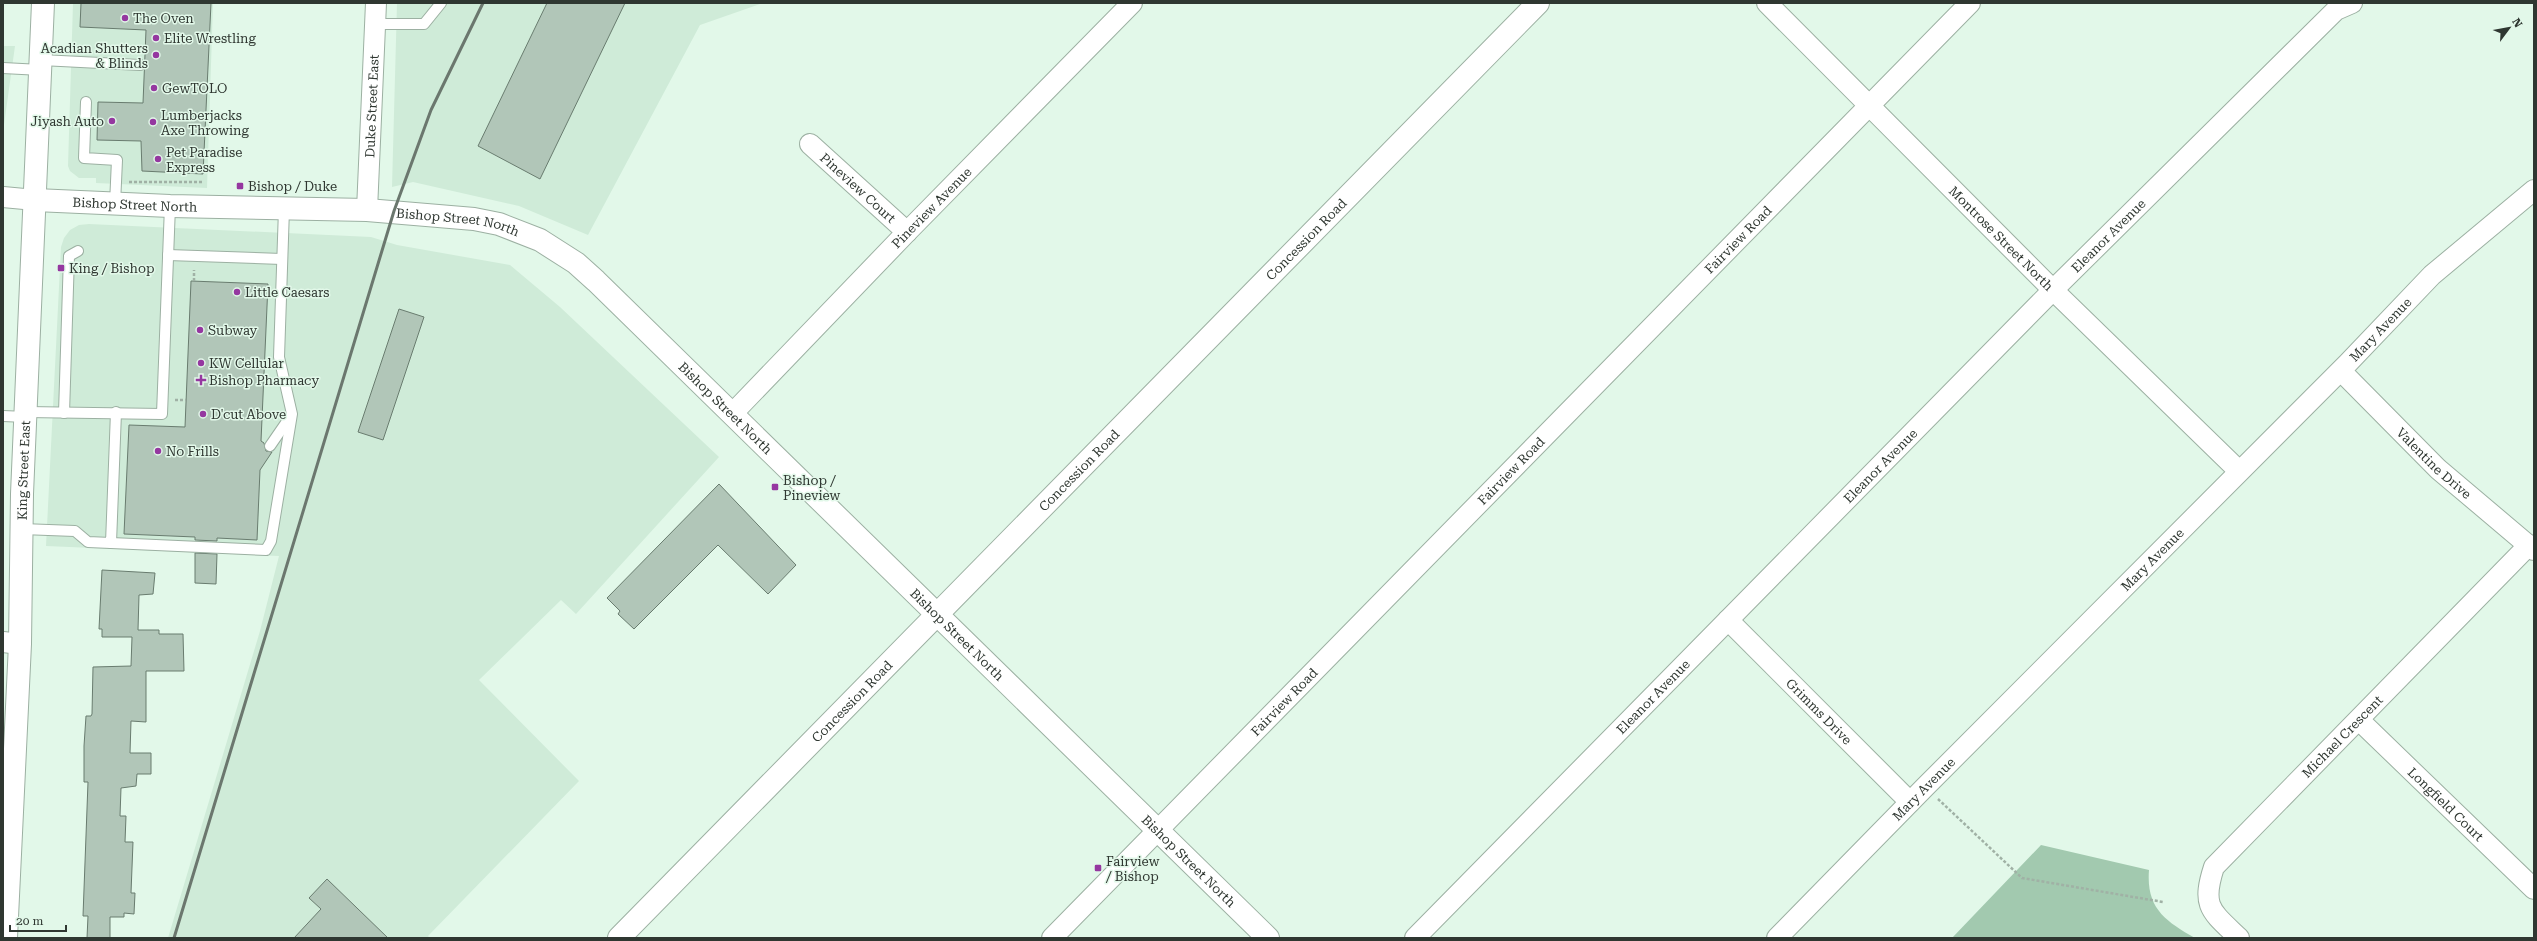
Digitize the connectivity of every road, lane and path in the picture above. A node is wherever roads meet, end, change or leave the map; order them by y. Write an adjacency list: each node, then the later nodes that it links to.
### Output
1 (43, 3): 10 (main road, King Street East)
2 (376, 3): 9 (street, Duke Street East)
3 (441, 3): 9 (lane)
4 (1132, 3): 25 (street, Pineview Avenue)
5 (1538, 3): 42 (main road, Concession Road)
6 (1767, 3): 14 (street, Montrose Street North)
7 (1970, 3): 14 (street, Fairview Road)
8 (2352, 3): 29 (street, Eleanor Avenue)
9 (375, 24): 24 (street, Duke Street East)
10 (41, 65): 11 (lane); 12 (lane); 20 (main road, King Street East)
11 (140, 65)
12 (3, 68)
13 (86, 102): 16 (lane)
14 (1868, 105): 29 (street, Montrose Street North); 48 (street, Fairview Road)
15 (810, 144): 25 (street, Pineview Court)
16 (116, 182): 17 (path); 21 (lane)
17 (202, 182)
18 (2534, 190): 30 (street, Mary Avenue)
19 (3, 197): 20 (street)
20 (35, 200): 21 (main road, Bishop Street North); 33 (main road, King Street East)
21 (115, 204): 22 (main road, Bishop Street North)
22 (170, 206): 23 (main road, Bishop Street North); 27 (lane)
23 (284, 209): 24 (main road, Bishop Street North); 28 (lane)
24 (366, 210): 35 (main road, Bishop Street North)
25 (907, 232): 35 (street, Pineview Avenue)
26 (78, 251): 32 (lane)
27 (168, 255): 28 (lane); 31 (lane)
28 (282, 259): 34 (lane)
29 (2053, 290): 38 (street, Montrose Street North); 43 (street, Eleanor Avenue)
30 (2340, 371): 38 (street, Mary Avenue); 41 (street, Valentine Drive)
31 (116, 412): 32 (lane); 40 (lane)
32 (64, 413): 33 (lane)
33 (26, 414): 36 (lane); 39 (main road, King Street East)
34 (292, 414): 37 (lane); 40 (lane)
35 (732, 414): 42 (main road, Bishop Street North)
36 (3, 416)
37 (270, 446)
38 (2239, 471): 46 (street, Mary Avenue)
39 (22, 529): 40 (lane); 44 (main road, King Street East)
40 (111, 543)
41 (2532, 548): 45 (street, Michael Crescent)
42 (937, 615): 48 (main road, Bishop Street North); 52 (main road, Concession Road)
43 (1728, 620): 47 (street, Grimms Drive); 55 (street, Eleanor Avenue)
44 (11, 643): 51 (main road, King Street East)
45 (2359, 720): 49 (street, Longfield Court); 57 (street, Michael Crescent)
46 (1925, 787): 47 (street, Mary Avenue); 50 (path)
47 (1910, 802): 56 (street, Mary Avenue)
48 (1157, 829): 53 (street, Fairview Road); 54 (main road, Bishop Street North)
49 (2534, 889)
50 (2163, 902)
51 (6, 938)
52 (619, 938)
53 (1052, 938)
54 (1268, 938)
55 (1415, 938)
56 (1777, 938)
57 (2239, 938)

